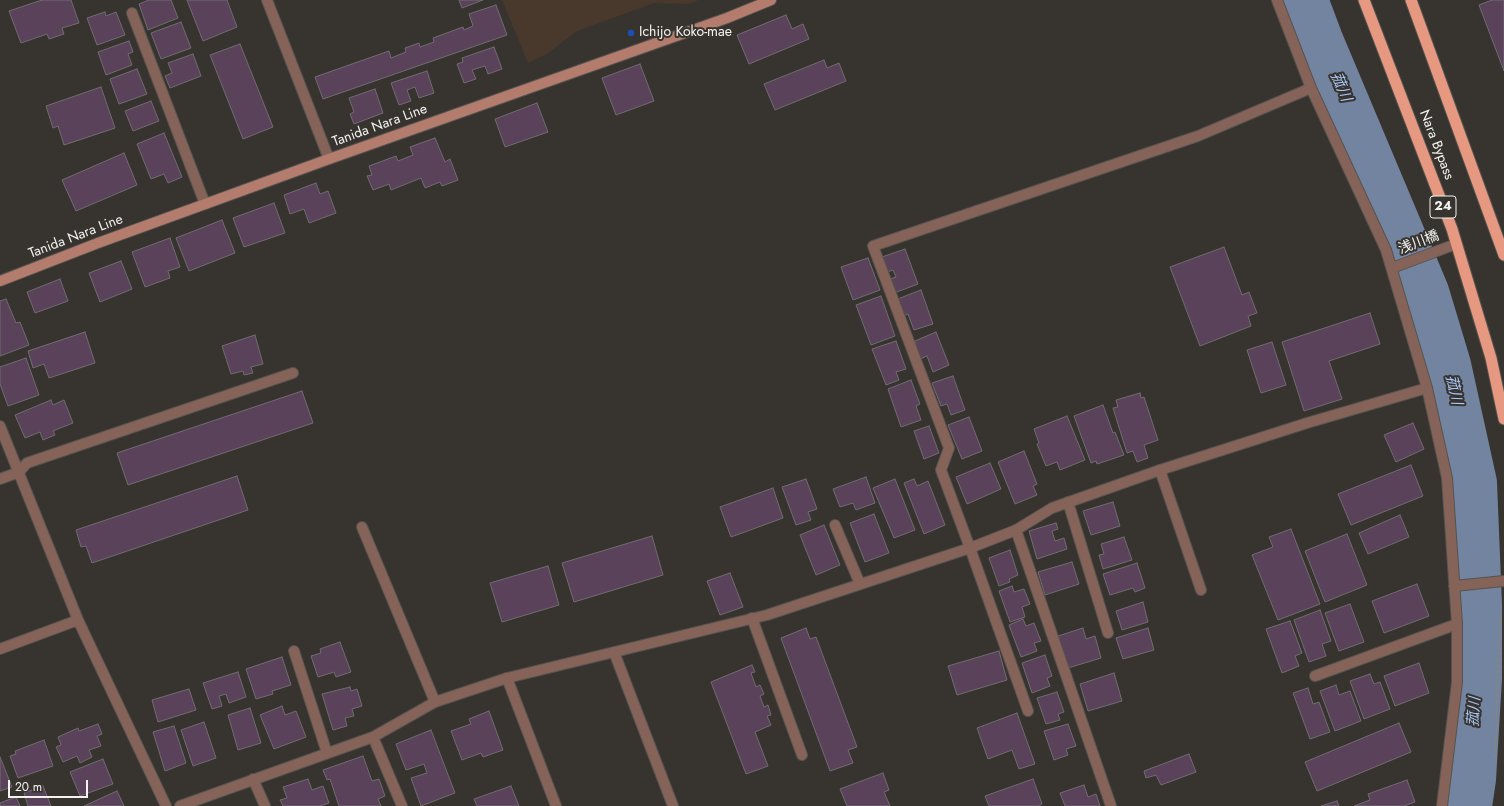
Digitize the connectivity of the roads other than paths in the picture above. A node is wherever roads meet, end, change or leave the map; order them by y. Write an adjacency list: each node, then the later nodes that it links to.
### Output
1 (267, 0): 8 (street)
2 (771, 0): 8 (main road, Tanida Nara Line)
3 (1277, 0): 7 (street)
4 (1364, 0): 10 (highway, Nara Bypass / 24)
5 (1411, 0): 11 (highway, Nara Bypass)
6 (132, 13): 9 (street)
7 (1311, 88): 12 (street); 25 (street)
8 (329, 159): 9 (main road, Tanida Nara Line)
9 (205, 204): 13 (main road, Tanida Nara Line)
10 (1455, 244): 12 (street, 浅川橋); 16 (highway, Nara Bypass / 24)
11 (1504, 255)
12 (1393, 268): 15 (street)
13 (0, 281)
14 (293, 373): 19 (street)
15 (1427, 388): 18 (street); 28 (street)
16 (1504, 420)
17 (0, 426): 19 (street)
18 (1160, 470): 21 (street); 29 (street)
19 (19, 472): 20 (street); 31 (street)
20 (0, 479)
21 (1068, 502): 24 (street); 33 (street)
22 (835, 525): 27 (street)
23 (362, 527): 39 (street)
24 (1016, 530): 25 (street); 51 (street)
25 (970, 548): 27 (street); 40 (street)
26 (1504, 581): 28 (street)
27 (860, 584): 30 (street)
28 (1454, 586): 32 (street)
29 (1200, 590)
30 (752, 618): 36 (street); 43 (street)
31 (78, 620): 34 (street); 45 (street)
32 (1457, 624): 37 (street); 52 (street)
33 (1108, 633)
34 (0, 649)
35 (294, 651): 42 (street)
36 (614, 652): 38 (street); 50 (street)
37 (1315, 676)
38 (508, 678): 39 (street); 49 (street)
39 (435, 702): 41 (street)
40 (1028, 711)
41 (373, 737): 42 (street); 48 (street)
42 (327, 753): 44 (street)
43 (802, 755)
44 (254, 780): 46 (street); 47 (street)
45 (166, 806)
46 (180, 806)
47 (265, 806)
48 (402, 806)
49 (556, 806)
50 (673, 806)
51 (1111, 806)
52 (1442, 806)

